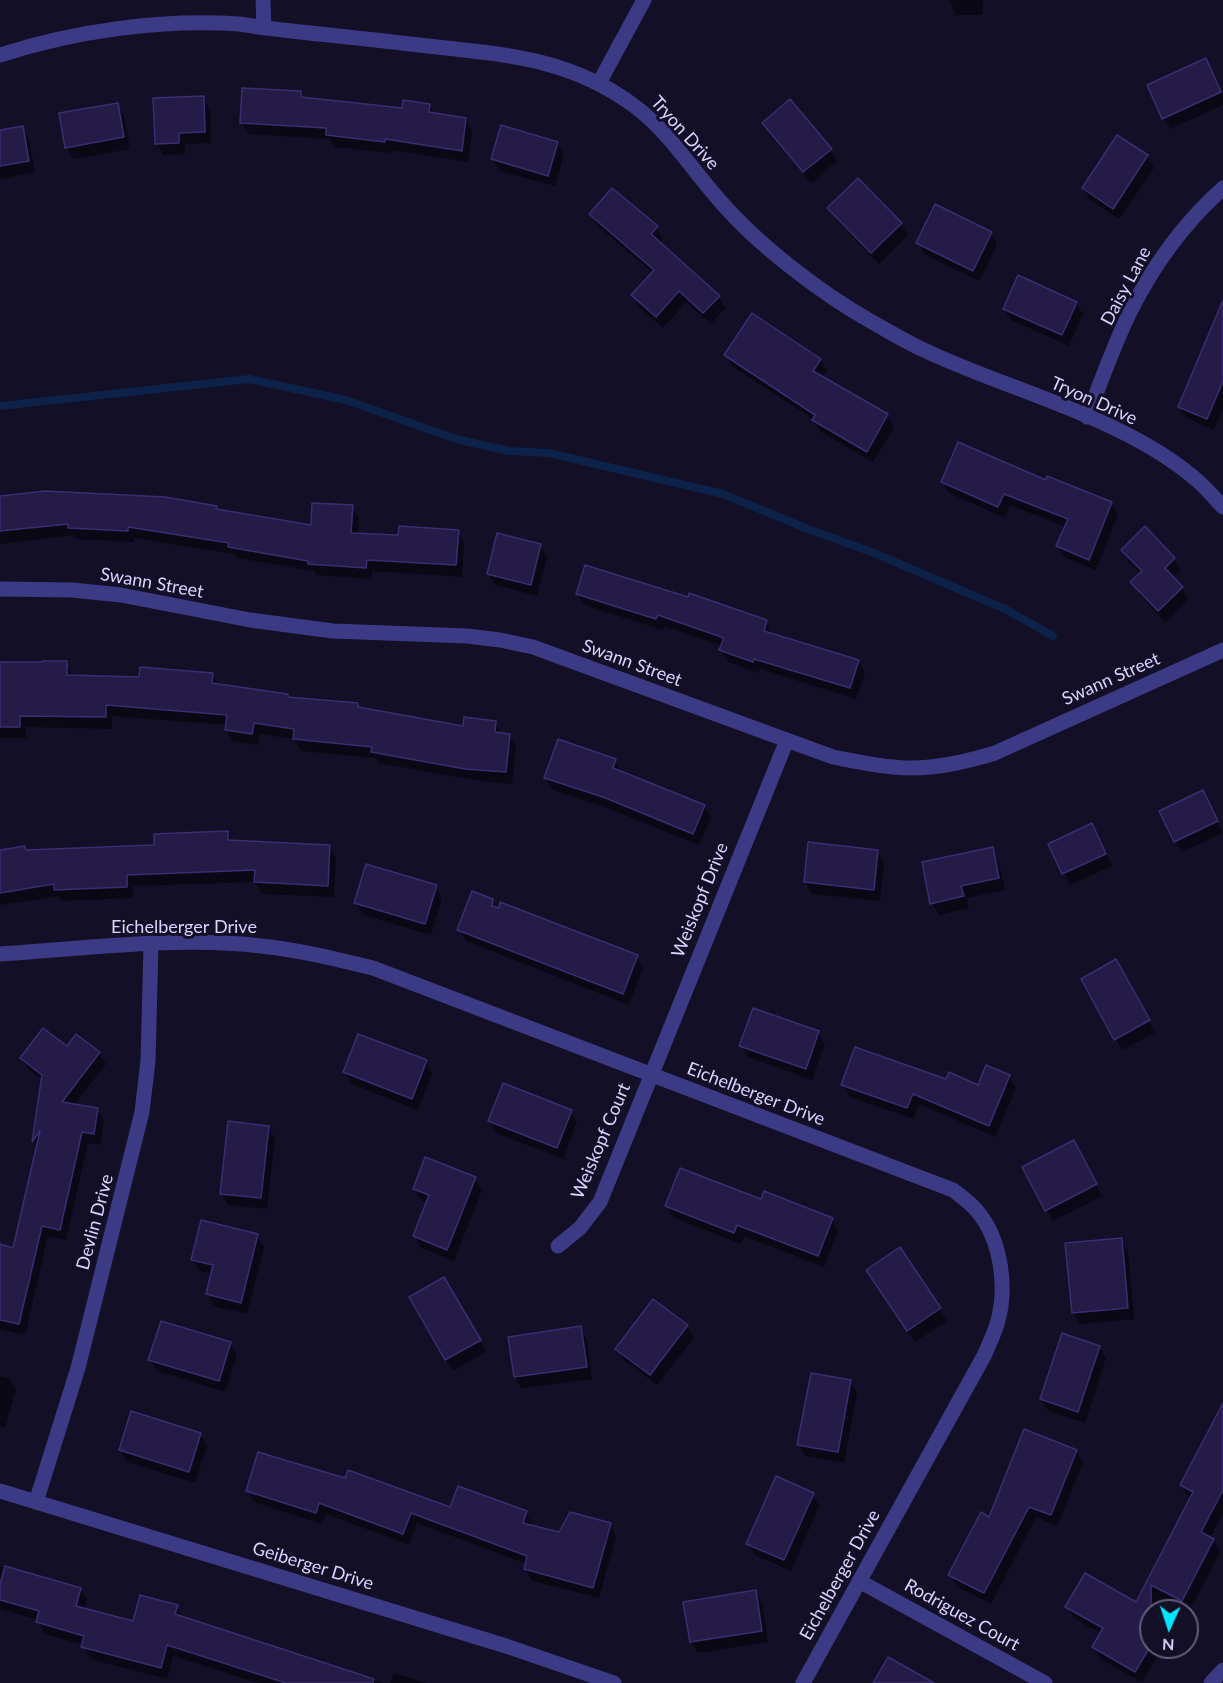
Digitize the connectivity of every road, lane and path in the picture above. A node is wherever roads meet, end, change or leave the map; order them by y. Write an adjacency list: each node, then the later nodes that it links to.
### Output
1 (263, 0): 3 (street)
2 (644, 0): 5 (street)
3 (264, 28): 4 (street, Tryon Drive); 5 (street, Tryon Drive)
4 (0, 55)
5 (599, 83): 7 (street, Tryon Drive)
6 (1223, 188): 7 (street, Daisy Lane)
7 (1087, 417): 8 (street, Tryon Drive)
8 (1223, 507)
9 (0, 589): 11 (street, Swann Street)
10 (1223, 650): 11 (street, Swann Street)
11 (787, 740): 14 (street, Weiskopf Drive)
12 (151, 945): 13 (street, Eichelberger Drive); 14 (street, Eichelberger Drive); 17 (street, Devlin Drive)
13 (0, 954)
14 (650, 1074): 15 (street, Weiskopf Court); 18 (street, Eichelberger Drive)
15 (558, 1246)
16 (0, 1491): 17 (street, Geiberger Drive)
17 (36, 1502): 20 (street, Geiberger Drive)
18 (859, 1581): 21 (street, Eichelberger Drive); 22 (street, Rodriguez Court)
19 (1223, 1670): 23 (street)
20 (614, 1683)
21 (803, 1683)
22 (1045, 1683)
23 (1211, 1683)

